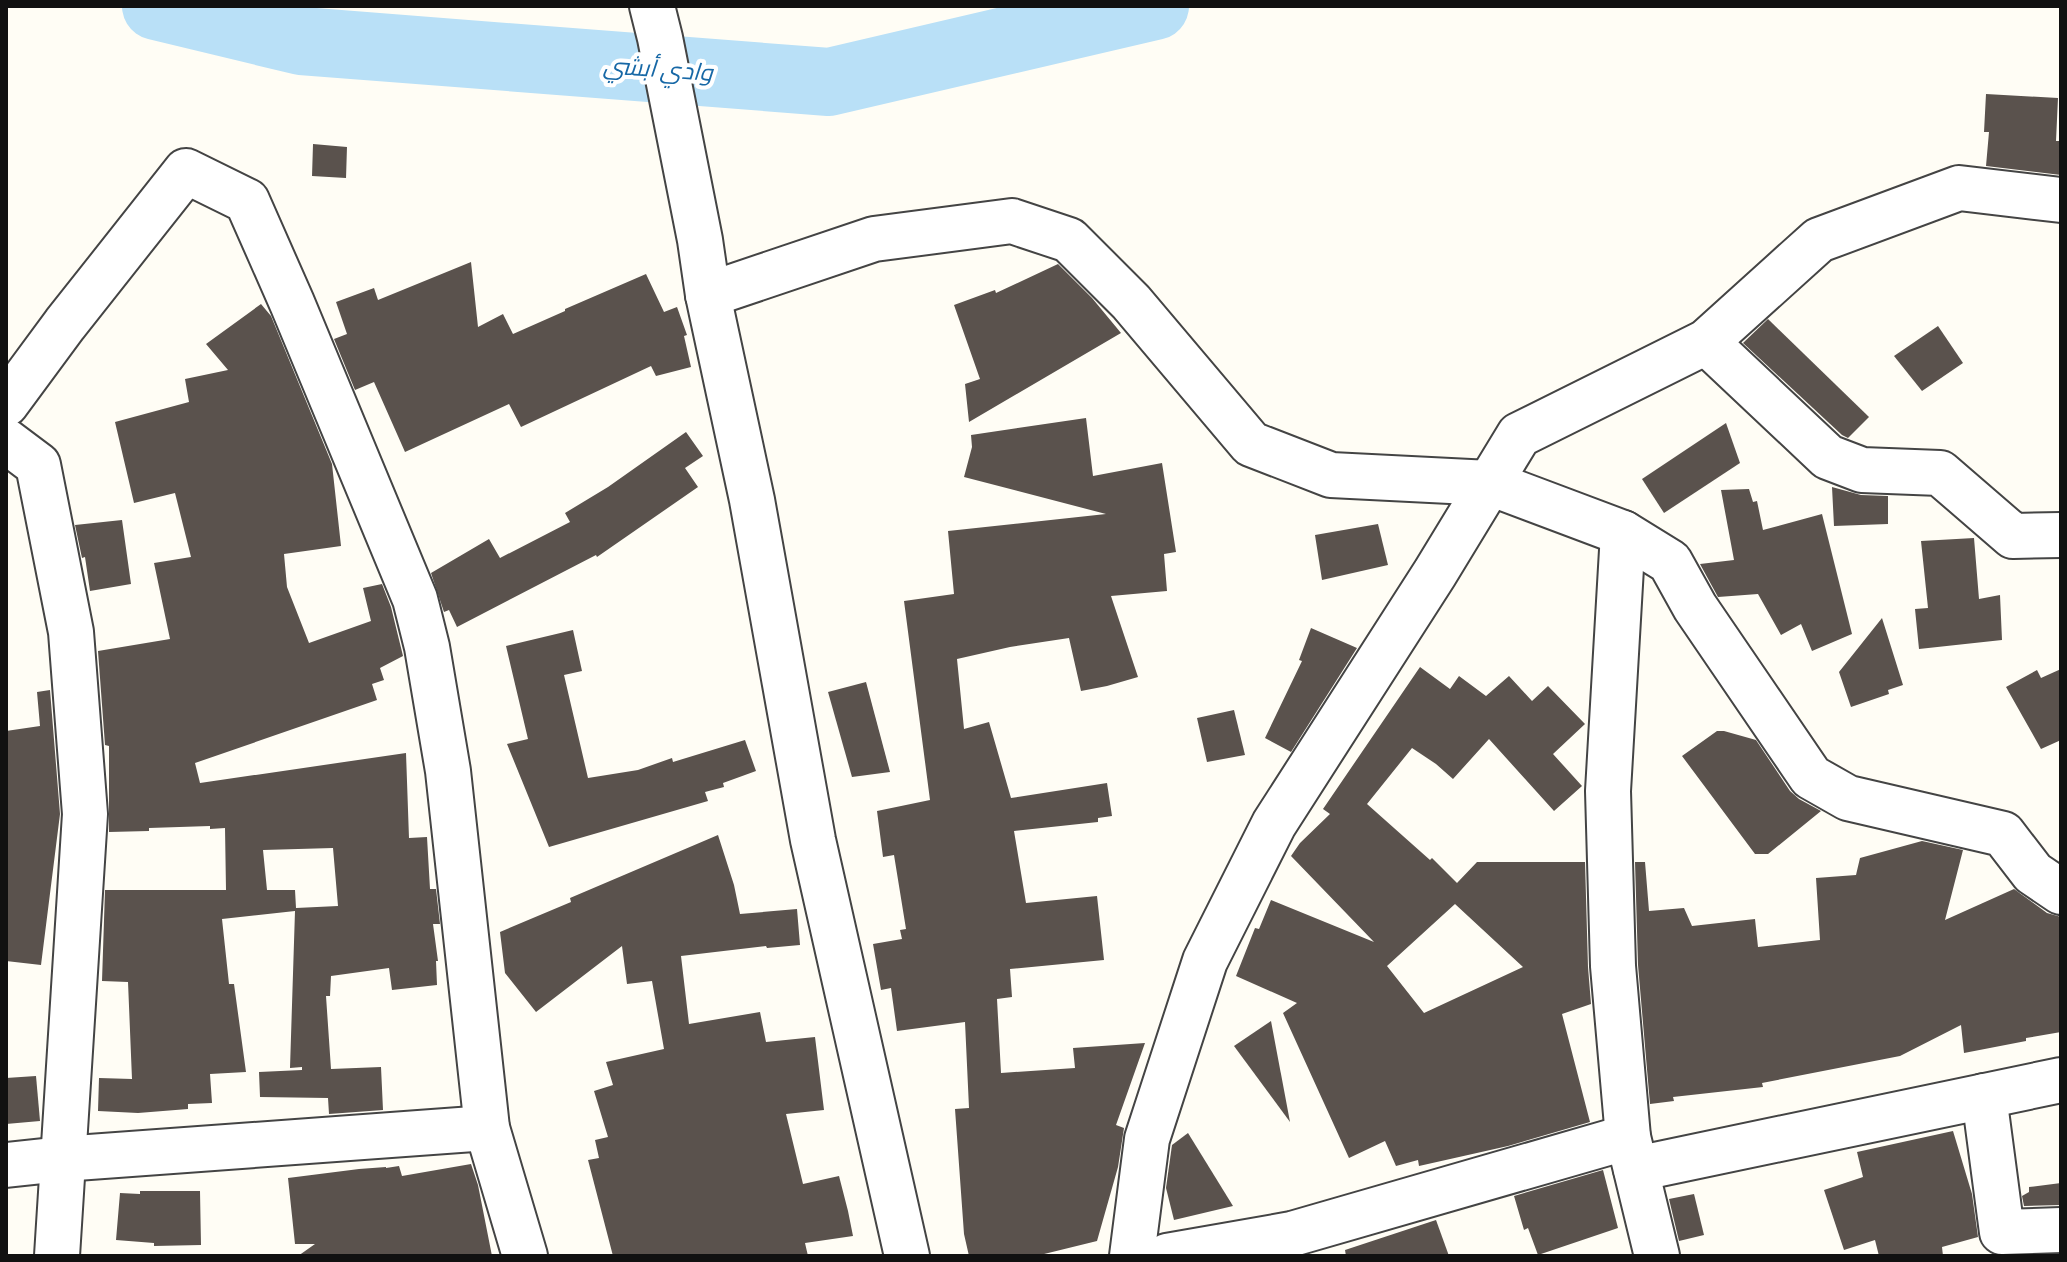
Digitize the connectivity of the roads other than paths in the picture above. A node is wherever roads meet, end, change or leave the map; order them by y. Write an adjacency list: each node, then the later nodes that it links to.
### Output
1 (652, 6): 3 (street)
2 (2061, 200): 4 (street)
3 (708, 295): 7 (street); 21 (street)
4 (1706, 342): 7 (street); 9 (street)
5 (6, 404): 13 (street)
6 (6, 441): 15 (street)
7 (1490, 483): 8 (street); 22 (street)
8 (1623, 533): 10 (street); 14 (street)
9 (2061, 535)
10 (2061, 892)
11 (2061, 1080): 12 (street)
12 (1984, 1096): 14 (street); 17 (street)
13 (487, 1128): 15 (street); 20 (street)
14 (1632, 1153): 18 (street); 24 (street)
15 (62, 1159): 16 (street); 19 (street)
16 (6, 1165)
17 (2061, 1230)
18 (1296, 1245): 23 (street)
19 (57, 1256)
20 (525, 1256)
21 (907, 1256)
22 (1132, 1256)
23 (1167, 1256)
24 (1657, 1256)

